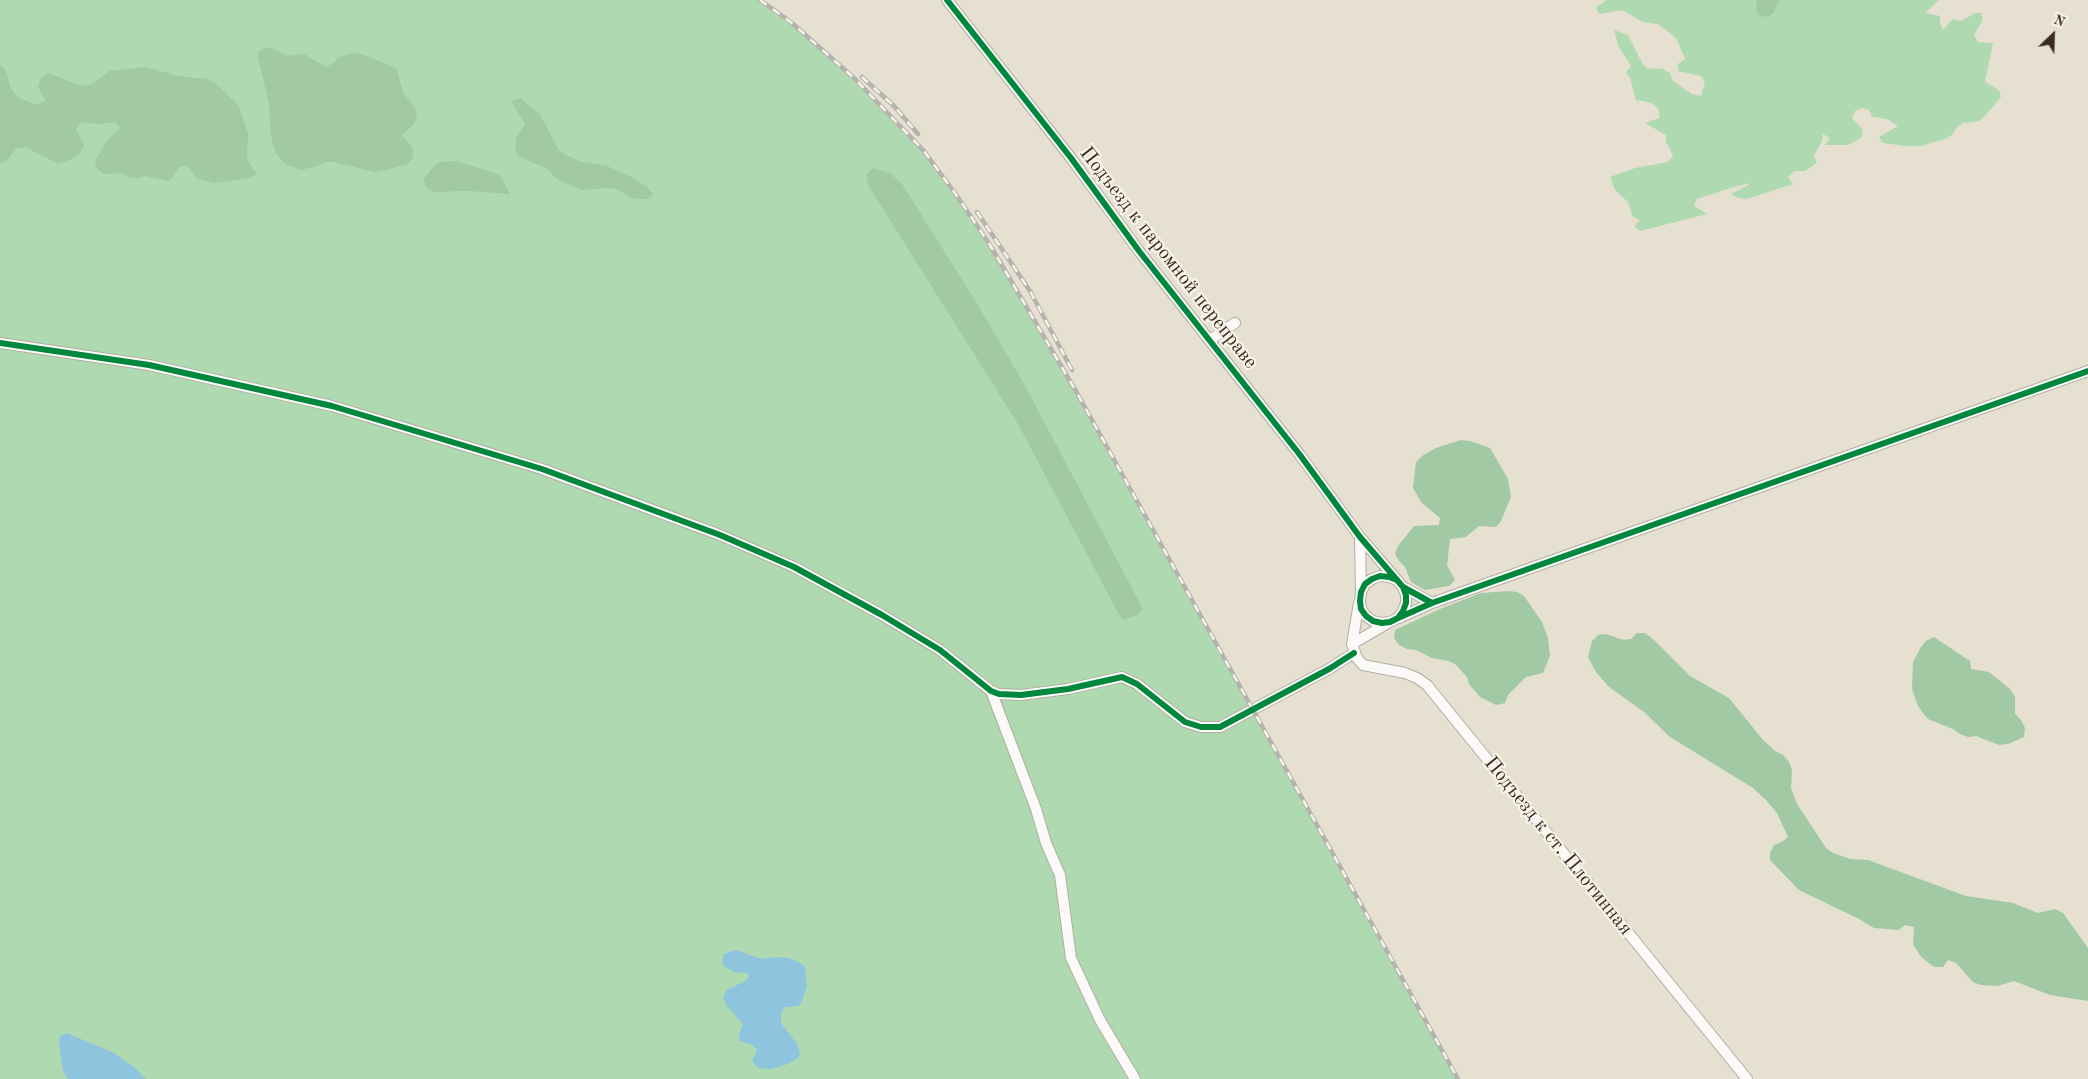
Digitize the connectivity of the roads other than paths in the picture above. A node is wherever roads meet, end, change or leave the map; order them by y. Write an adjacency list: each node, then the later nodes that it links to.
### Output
1 (947, 0): 3 (street, Подъезд к паромной переправе)
2 (1235, 323): 3 (street)
3 (1210, 340): 6 (street, Подъезд к паромной переправе)
4 (0, 343): 12 (street)
5 (2088, 371): 9 (street)
6 (1360, 537): 7 (street, Подъезд к паромной переправе); 8 (street)
7 (1403, 587): 8 (street); 9 (street); 10 (street)
8 (1360, 596): 10 (street); 11 (street)
9 (1432, 603): 10 (street)
10 (1394, 620): 11 (street)
11 (1353, 648): 12 (street); 14 (street, Подъезд к ст. Плотинная)
12 (991, 691): 13 (street)
13 (1134, 1079)
14 (1747, 1079)

